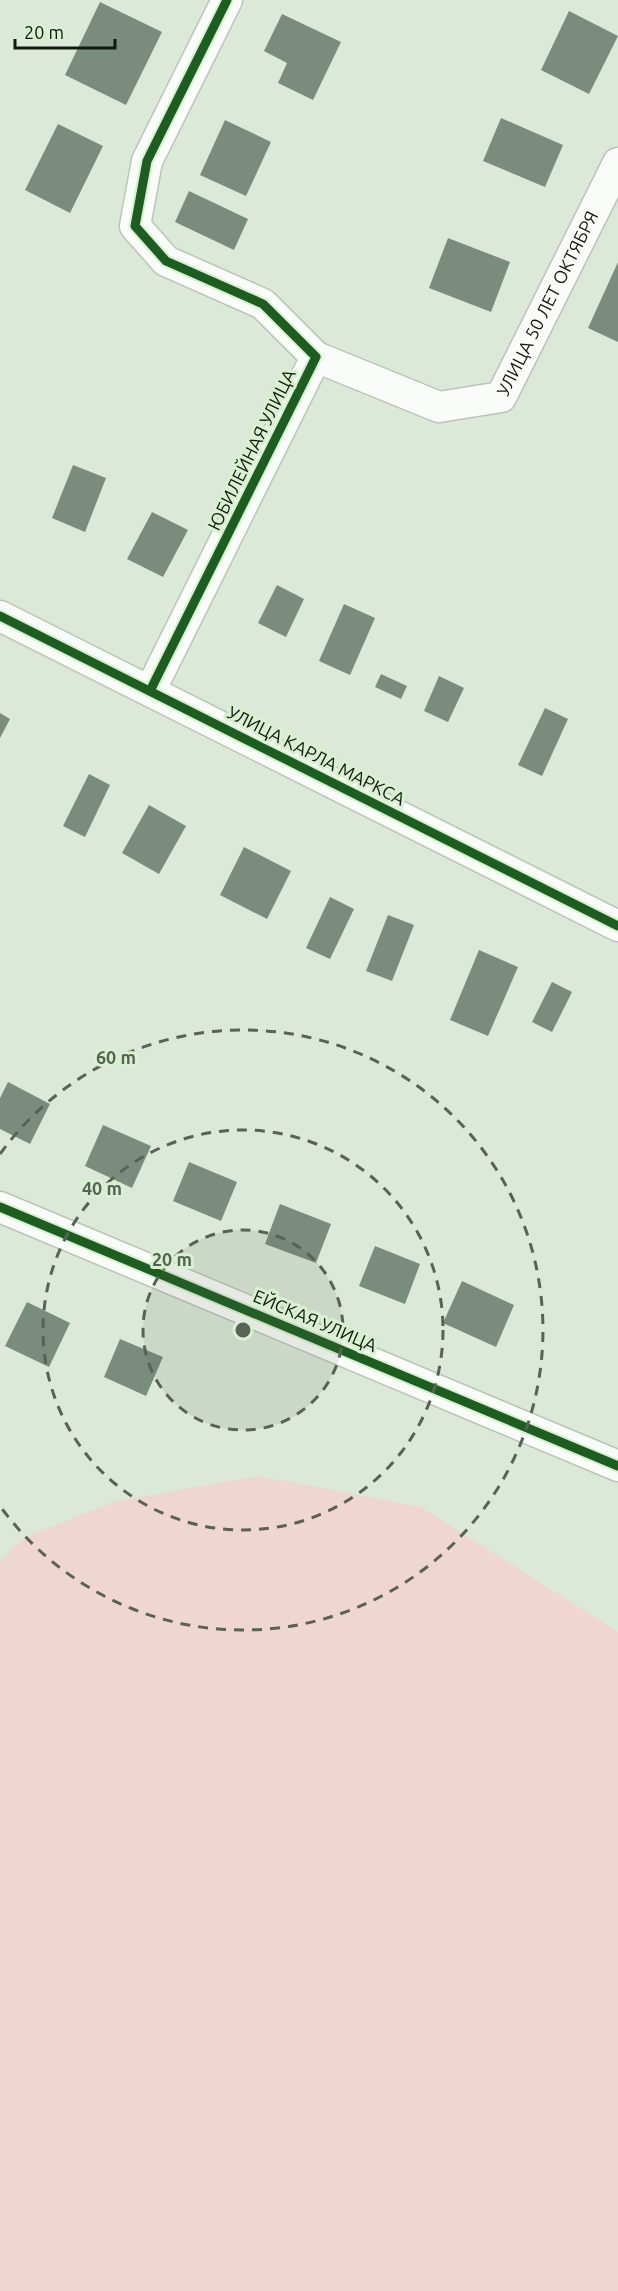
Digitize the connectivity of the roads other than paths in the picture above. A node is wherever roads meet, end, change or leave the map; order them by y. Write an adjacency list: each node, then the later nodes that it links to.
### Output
1 (227, 0): 3 (street, ЮБИЛЕЙНАЯ УЛИЦА)
2 (618, 163): 3 (street, УЛИЦА 50 ЛЕТ ОКТЯБРЯ)
3 (316, 357): 5 (street, ЮБИЛЕЙНАЯ УЛИЦА)
4 (0, 616): 5 (street, УЛИЦА КАРЛА МАРКСА)
5 (150, 691): 6 (street, УЛИЦА КАРЛА МАРКСА)
6 (618, 926)
7 (0, 1207): 8 (street, ЕЙСКАЯ УЛИЦА)
8 (618, 1466)

